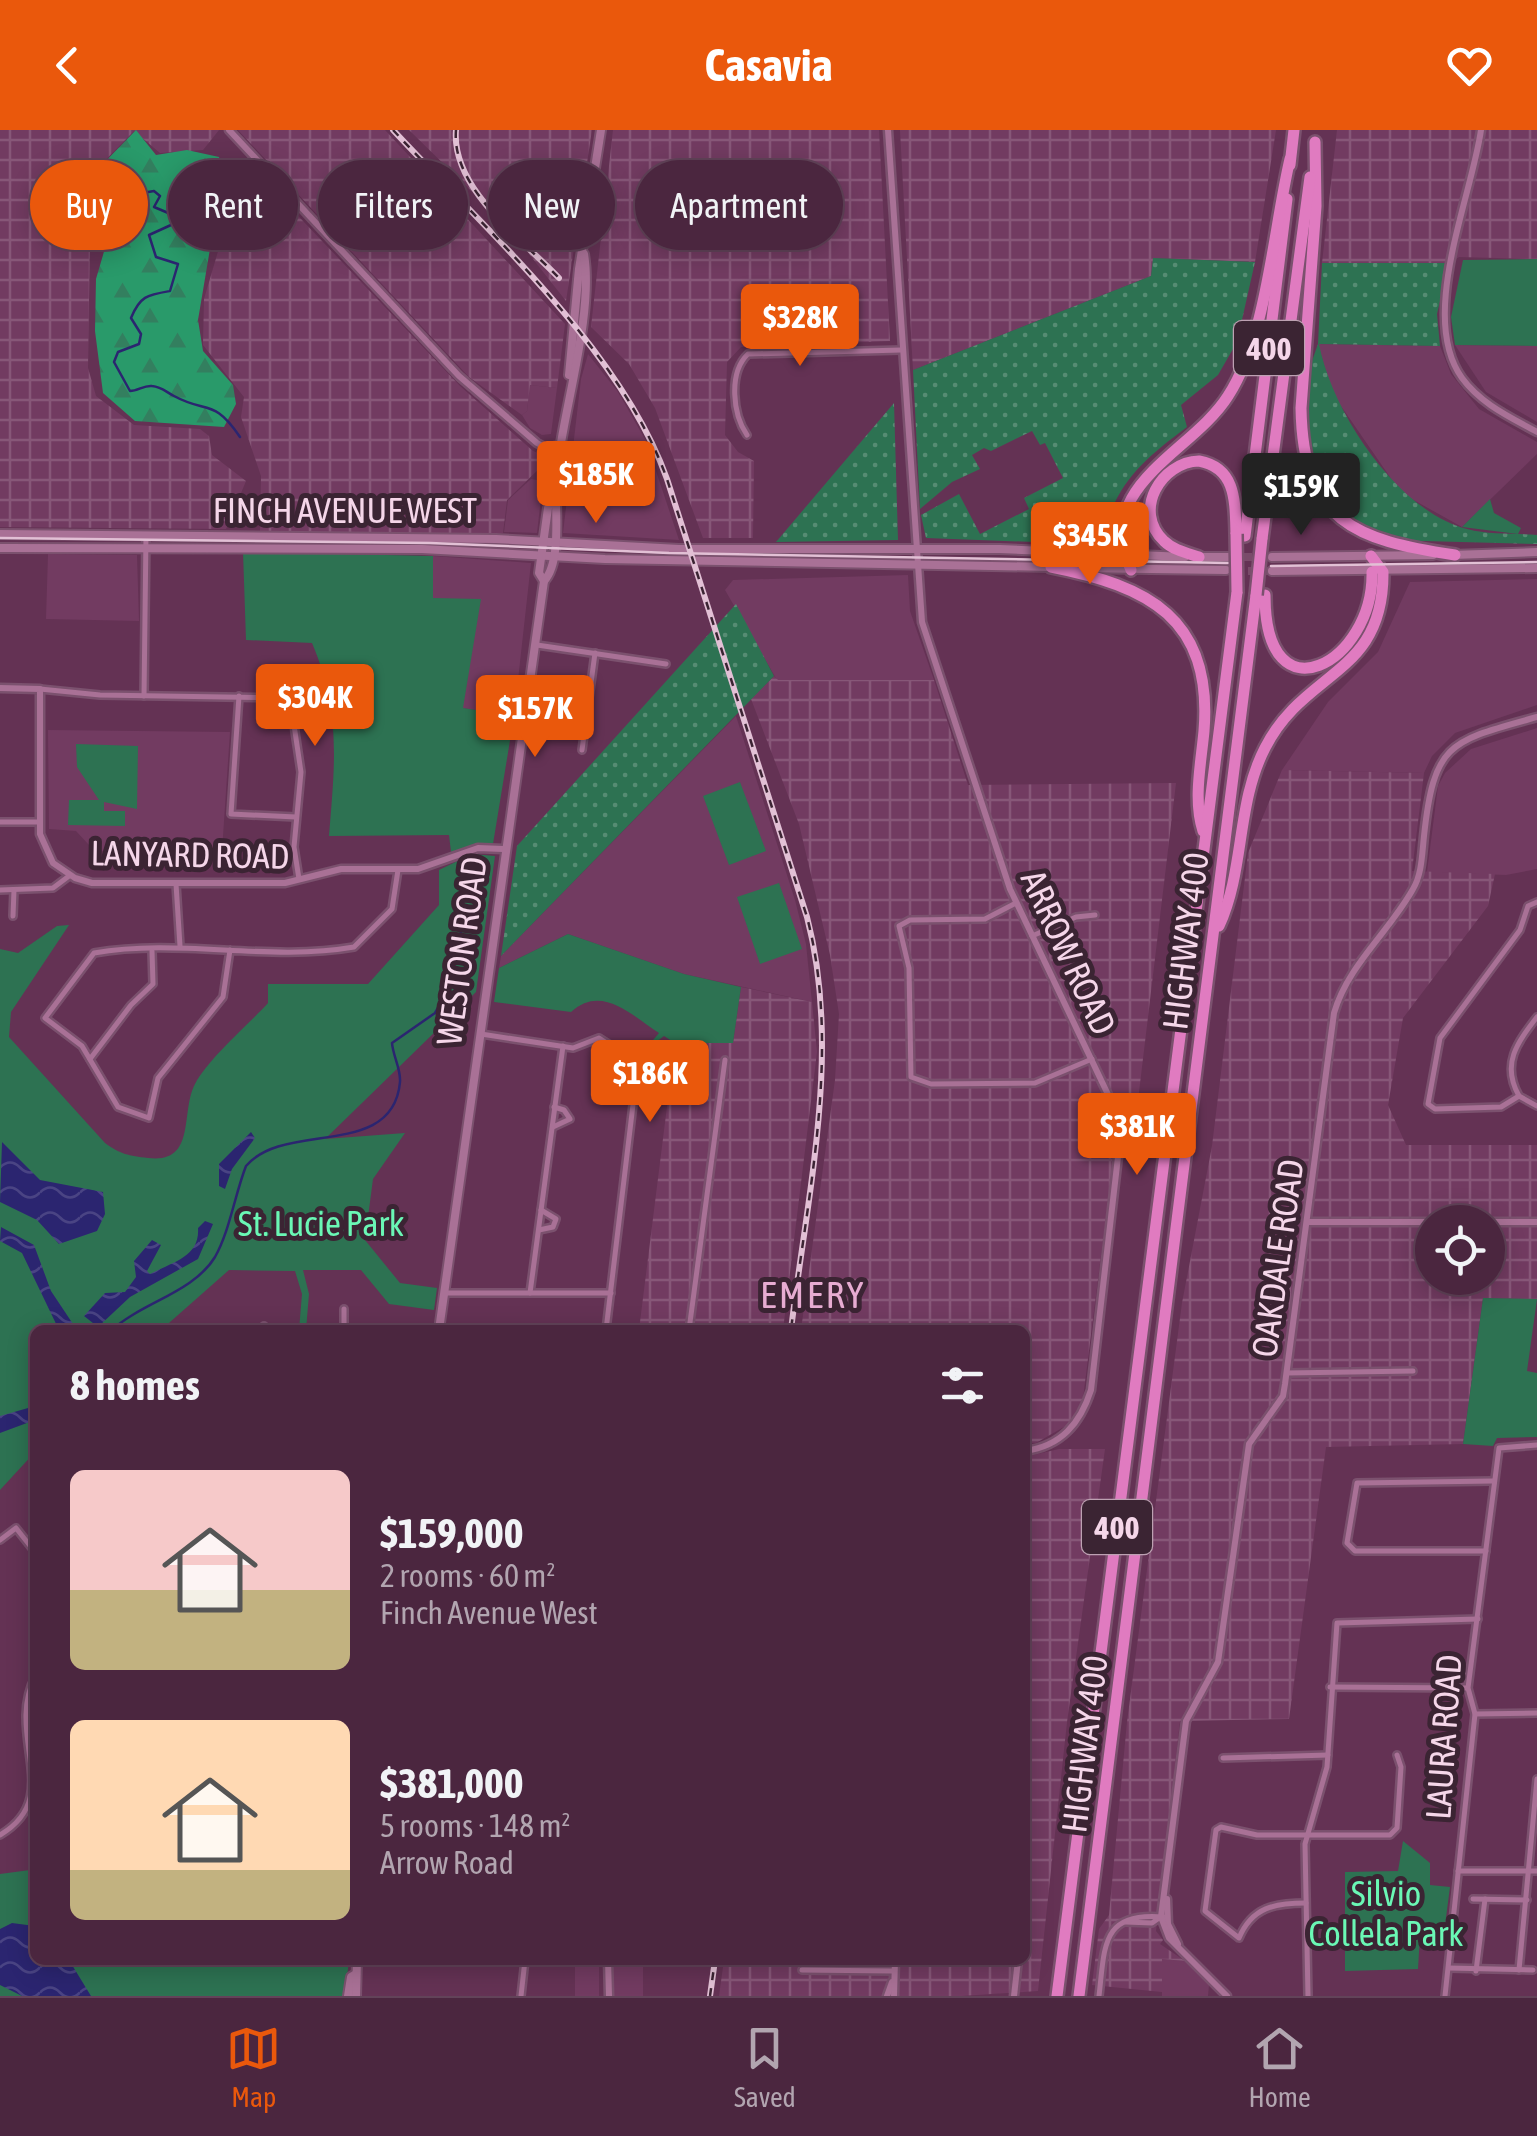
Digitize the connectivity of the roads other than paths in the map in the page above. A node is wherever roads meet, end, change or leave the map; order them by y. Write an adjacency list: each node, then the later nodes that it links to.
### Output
1 (229, 130): 11 (street)
2 (601, 130): 11 (main road, WESTON ROAD)
3 (888, 130): 8 (street, ARROW ROAD)
4 (1294, 130): 7 (highway, HIGHWAY 400 / 400)
5 (1481, 130): 9 (street)
6 (1316, 136): 20 (highway); 34 (highway, 400, bridge)
7 (1290, 159): 14 (highway, HIGHWAY 400 / 400); 21 (highway)
8 (902, 350): 10 (street); 16 (street, ARROW ROAD)
9 (1537, 432)
10 (747, 435)
11 (558, 446): 15 (main road, WESTON ROAD)
12 (0, 534): 13 (main road, FINCH AVENUE WEST)
13 (146, 535): 15 (main road, FINCH AVENUE WEST); 18 (street)
14 (1240, 535): 24 (highway); 47 (highway, HIGHWAY 400 / 400, bridge)
15 (549, 542): 16 (main road, FINCH AVENUE WEST); 22 (main road, WESTON ROAD)
16 (915, 547): 21 (main road, FINCH AVENUE WEST); 27 (street, ARROW ROAD)
17 (0, 548): 18 (main road, FINCH AVENUE WEST)
18 (145, 548): 22 (main road, FINCH AVENUE WEST); 40 (street)
19 (1537, 552): 20 (main road)
20 (1455, 554): 23 (main road)
21 (1127, 555): 24 (main road, FINCH AVENUE WEST); 30 (highway)
22 (547, 556): 27 (main road, FINCH AVENUE WEST); 35 (main road, WESTON ROAD)
23 (1371, 556): 26 (main road); 33 (highway)
24 (1200, 557): 25 (main road, FINCH AVENUE WEST)
25 (1230, 557)
26 (1272, 557)
27 (917, 564): 28 (main road, FINCH AVENUE WEST); 56 (street, ARROW ROAD)
28 (1051, 568): 30 (main road, FINCH AVENUE WEST); 47 (highway)
29 (1537, 568): 33 (main road)
30 (1131, 570): 31 (main road, FINCH AVENUE WEST)
31 (1226, 570)
32 (1272, 571): 33 (main road)
33 (1378, 572): 34 (highway); 60 (highway)
34 (1261, 595): 60 (highway, HIGHWAY 400 / 400)
35 (534, 645): 36 (street); 48 (main road, WESTON ROAD)
36 (595, 653): 37 (street); 43 (street)
37 (666, 664)
38 (0, 688): 39 (street)
39 (40, 689): 40 (street); 46 (street, LANYARD ROAD)
40 (144, 696): 41 (street)
41 (239, 696): 44 (street); 44 (street)
42 (1537, 717): 75 (street, OAKDALE ROAD)
43 (582, 750)
44 (296, 817): 51 (street)
45 (0, 822): 46 (street)
46 (39, 822): 50 (street, LANYARD ROAD)
47 (1205, 835): 134 (highway, HIGHWAY 400 / 400)
48 (502, 849): 49 (street, LANYARD ROAD); 65 (main road, WESTON ROAD)
49 (398, 870): 51 (street, LANYARD ROAD); 63 (street)
50 (69, 876): 52 (street, LANYARD ROAD); 54 (street)
51 (300, 882): 52 (street, LANYARD ROAD)
52 (176, 883): 61 (street)
53 (0, 890): 54 (street)
54 (14, 890): 58 (street)
55 (1537, 902): 70 (street)
56 (1016, 903): 59 (street, ARROW ROAD); 68 (street)
57 (1094, 915): 59 (street)
58 (13, 916)
59 (1032, 936): 68 (street, ARROW ROAD)
60 (1214, 939): 135 (highway, HIGHWAY 400 / 400)
61 (180, 946): 62 (street); 63 (street)
62 (152, 950): 67 (street); 67 (street)
63 (230, 950): 67 (street)
64 (1537, 1017): 70 (street)
65 (478, 1034): 66 (street); 78 (main road, WESTON ROAD)
66 (563, 1046): 72 (street); 80 (street)
67 (90, 1059)
68 (1092, 1059): 89 (street, ARROW ROAD)
69 (724, 1060): 85 (street)
70 (1519, 1096): 71 (street)
71 (1537, 1106)
72 (554, 1107): 73 (street); 73 (street)
73 (552, 1127): 74 (street)
74 (541, 1210): 77 (street); 77 (street)
75 (1307, 1222): 76 (street); 87 (street, OAKDALE ROAD)
76 (1537, 1222)
77 (538, 1230): 79 (street)
78 (444, 1293): 79 (street); 83 (main road, WESTON ROAD)
79 (530, 1293): 80 (street)
80 (611, 1293): 84 (street)
81 (344, 1309): 82 (street)
82 (344, 1325)
83 (439, 1325)
84 (607, 1325)
85 (690, 1325)
86 (1413, 1371): 87 (street)
87 (1287, 1372): 114 (street, OAKDALE ROAD)
88 (1537, 1445): 90 (street)
89 (1030, 1449)
90 (1494, 1481): 93 (street, LAURA ROAD); 93 (street)
91 (0, 1540): 92 (street)
92 (30, 1546)
93 (1486, 1551): 94 (street, LAURA ROAD)
94 (1478, 1620): 95 (street); 96 (street, LAURA ROAD)
95 (1330, 1687): 96 (street); 100 (street)
96 (1468, 1688): 99 (street, LAURA ROAD)
97 (30, 1697): 103 (street)
98 (1537, 1713): 99 (street)
99 (1475, 1714): 108 (street, LAURA ROAD)
100 (1328, 1755): 102 (street); 106 (street)
101 (1396, 1755): 106 (street)
102 (1223, 1758)
103 (30, 1763)
104 (1537, 1779): 109 (street)
105 (30, 1802): 107 (street)
106 (1309, 1833): 113 (street); 113 (street)
107 (0, 1836)
108 (1458, 1871): 109 (street); 120 (street, LAURA ROAD)
109 (1534, 1872): 112 (street)
110 (1473, 1899): 111 (street)
111 (1484, 1899): 112 (street); 124 (street)
112 (1527, 1900): 122 (street)
113 (1306, 1903): 139 (street)
114 (1164, 1917): 127 (street); 136 (street)
115 (357, 1965): 125 (main road)
116 (524, 1965): 130 (street)
117 (608, 1965): 131 (street)
118 (894, 1965): 126 (street)
119 (1017, 1965): 133 (street)
120 (1448, 1968): 124 (street); 140 (street, LAURA ROAD)
121 (802, 1970): 126 (street)
122 (1519, 1970): 123 (street); 124 (street)
123 (1533, 1970)
124 (1476, 1971)
125 (356, 1974): 128 (main road); 129 (main road)
126 (893, 1976): 132 (street)
127 (1216, 1982): 137 (street); 138 (street)
128 (348, 1996)
129 (356, 1996)
130 (521, 1996)
131 (608, 1996)
132 (890, 1996)
133 (1014, 1996)
134 (1057, 1996)
135 (1079, 1996)
136 (1099, 1996)
137 (1217, 1996)
138 (1226, 1996)
139 (1308, 1996)
140 (1445, 1996)

